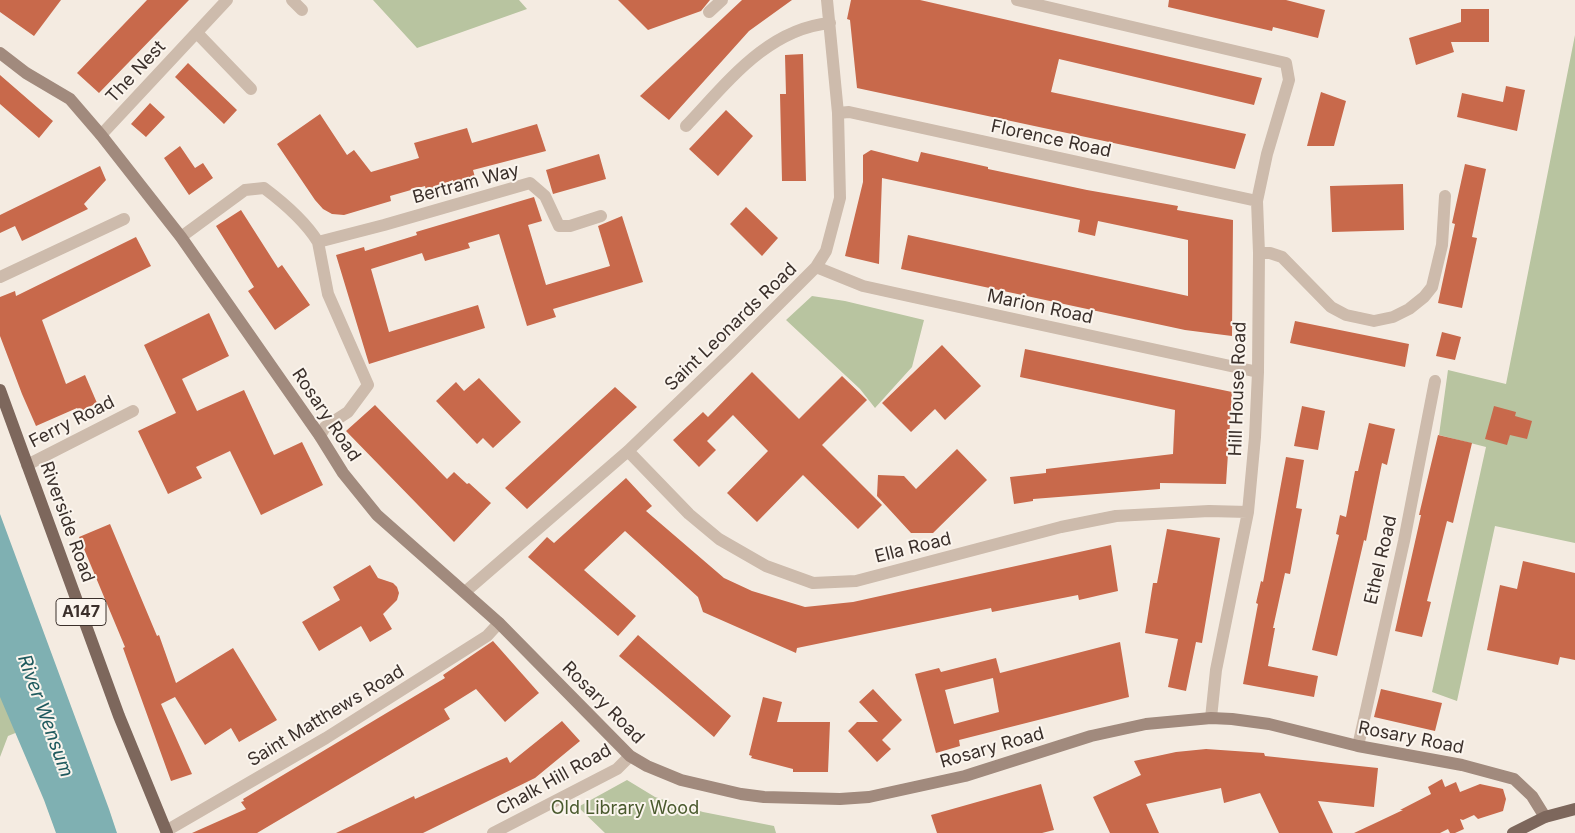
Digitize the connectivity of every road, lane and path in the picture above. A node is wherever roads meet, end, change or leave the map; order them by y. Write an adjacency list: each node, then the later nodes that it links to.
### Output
1 (227, 0): 9 (street, The Nest)
2 (292, 0): 6 (street)
3 (722, 0): 7 (street)
4 (828, 0): 8 (street, Saint Leonards Road)
5 (1017, 0): 16 (street, Hill House Road)
6 (302, 10)
7 (709, 12)
8 (830, 23): 12 (street, Saint Leonards Road); 13 (street)
9 (197, 33): 11 (street); 14 (street, The Nest)
10 (0, 53): 14 (street, Rosary Road)
11 (252, 89)
12 (838, 113): 16 (street, Florence Road); 22 (street, Saint Leonards Road)
13 (686, 126)
14 (101, 135): 19 (street, Rosary Road)
15 (1445, 196): 21 (street)
16 (1258, 201): 21 (street, Hill House Road)
17 (601, 216): 20 (street, Bertram Way)
18 (124, 219): 23 (street)
19 (181, 237): 20 (street); 28 (street, Rosary Road)
20 (318, 242): 28 (street)
21 (1259, 253): 24 (street, Hill House Road)
22 (816, 267): 24 (street, Marion Road); 29 (street, Saint Leonards Road)
23 (0, 277)
24 (1258, 372): 31 (street, Hill House Road)
25 (1435, 381): 35 (street, Ethel Road)
26 (0, 390): 30 (main road, Riverside Road / A147)
27 (133, 411): 30 (street, Ferry Road)
28 (320, 436): 32 (street, Rosary Road)
29 (628, 451): 31 (street, Ella Road); 32 (street, Saint Leonards Road)
30 (27, 465): 39 (main road, Riverside Road / A147)
31 (1248, 512): 34 (street, Hill House Road)
32 (466, 592): 33 (street, Rosary Road)
33 (500, 623): 36 (street, Rosary Road); 39 (street, Saint Matthews Road)
34 (1211, 718): 35 (street, Rosary Road); 36 (street, Rosary Road)
35 (1358, 746): 38 (street, Rosary Road)
36 (630, 756): 40 (street, Chalk Hill Road)
37 (1575, 809): 38 (main road)
38 (1545, 817): 41 (main road)
39 (166, 832)
40 (493, 833)
41 (1513, 833)

